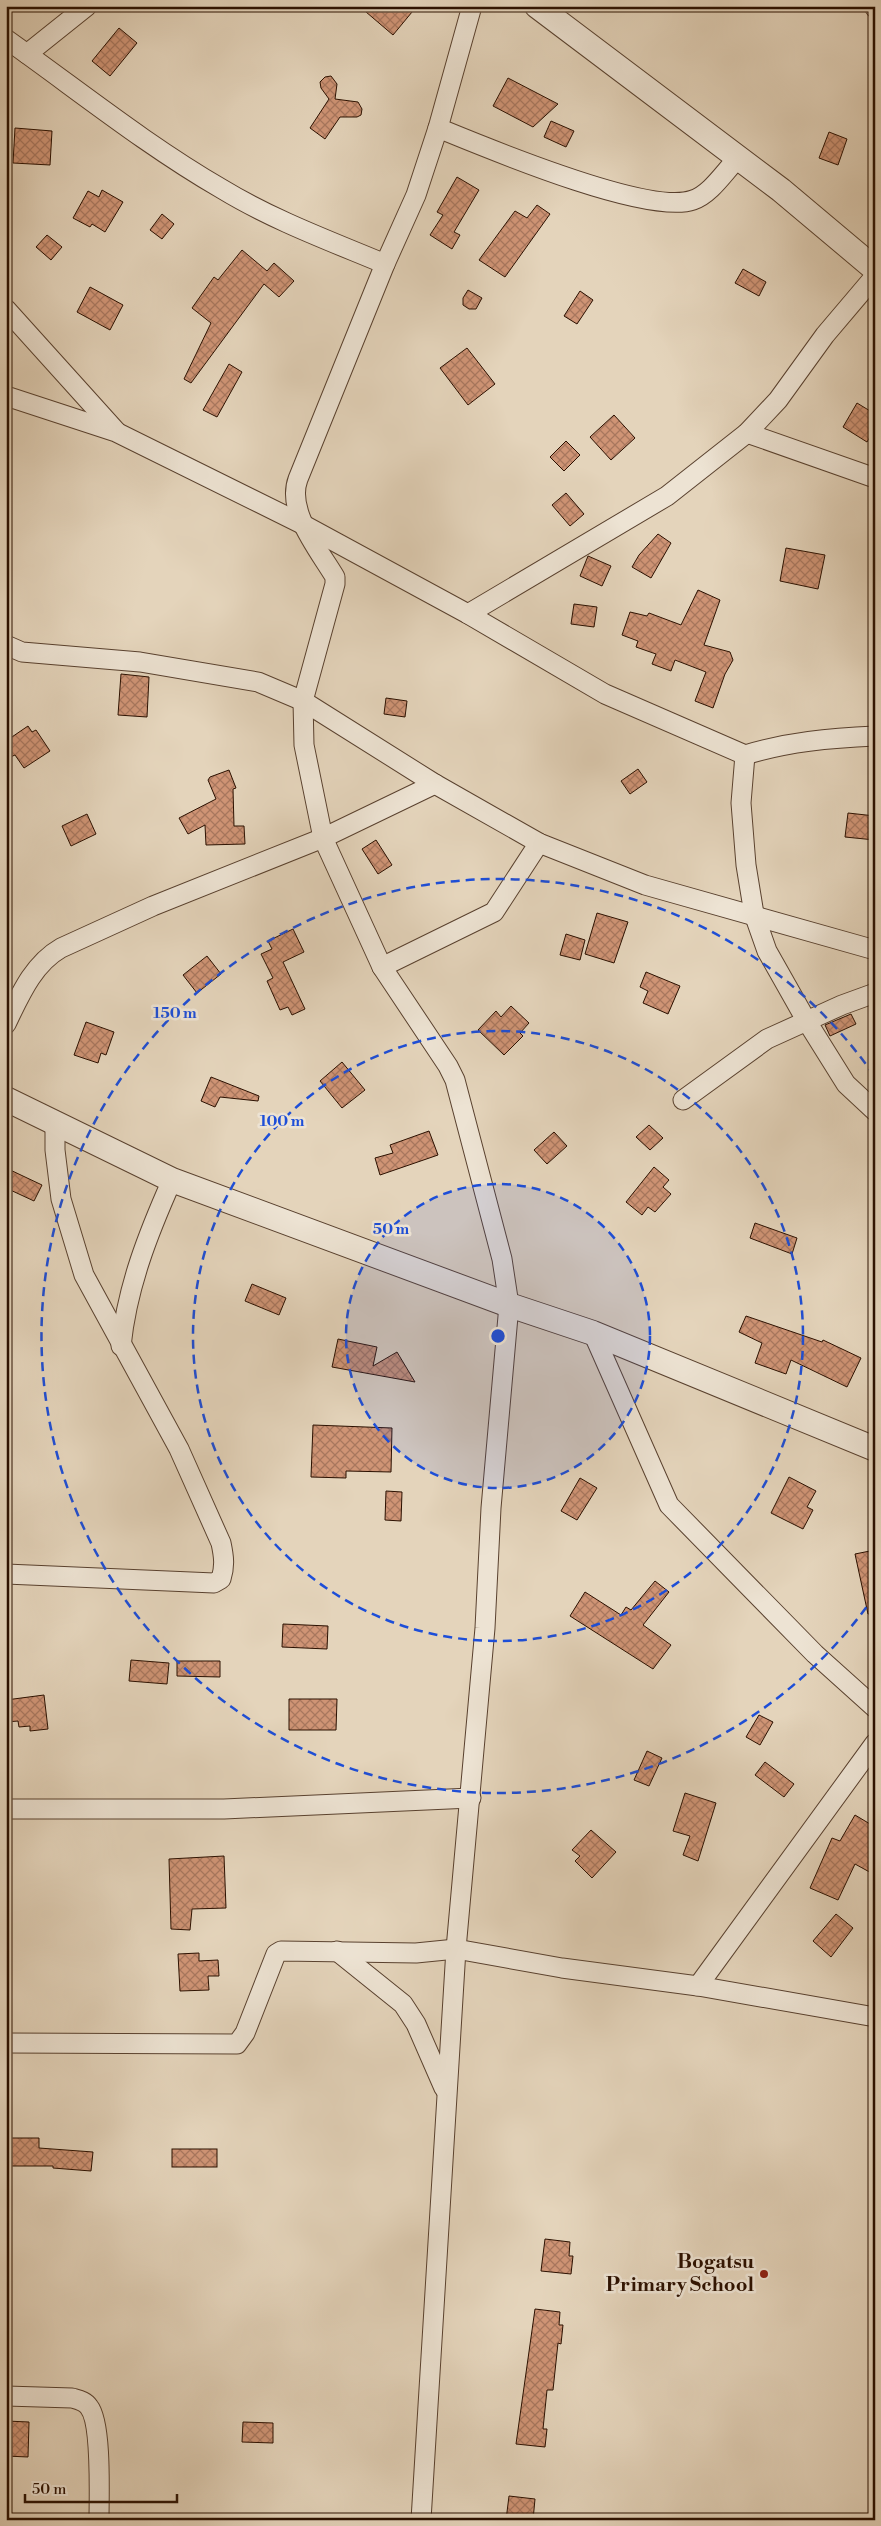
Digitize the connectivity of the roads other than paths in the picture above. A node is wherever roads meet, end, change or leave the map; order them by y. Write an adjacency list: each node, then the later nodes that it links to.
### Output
1 (87, 6): 5 (street)
2 (472, 6): 6 (street)
3 (536, 6): 7 (street)
4 (6, 39): 5 (street)
5 (27, 54): 8 (street)
6 (438, 128): 7 (street); 8 (street)
7 (738, 158): 9 (street)
8 (385, 264): 16 (street)
9 (875, 268)
10 (875, 276): 14 (street)
11 (6, 309): 13 (street)
12 (6, 396): 13 (street)
13 (116, 432): 16 (street)
14 (748, 433): 15 (street); 17 (street)
15 (875, 478)
16 (304, 525): 17 (street); 19 (street)
17 (468, 614): 21 (street)
18 (11, 650): 19 (street)
19 (302, 701): 22 (street); 23 (street)
20 (875, 736): 21 (street)
21 (745, 755): 25 (street)
22 (435, 784): 23 (street); 24 (street)
23 (323, 838): 27 (street); 30 (street)
24 (539, 843): 25 (street); 27 (street)
25 (754, 914): 26 (street); 29 (street)
26 (875, 950)
27 (382, 967): 36 (street)
28 (875, 994): 29 (street)
29 (806, 1020): 32 (street); 33 (street)
30 (6, 1024)
31 (6, 1099): 34 (street)
32 (683, 1100)
33 (875, 1111)
34 (54, 1124): 35 (street); 38 (street)
35 (172, 1180): 36 (street); 38 (street)
36 (509, 1305): 37 (street); 43 (street)
37 (593, 1333): 39 (street); 41 (street)
38 (121, 1346): 40 (street)
39 (875, 1449)
40 (6, 1574)
41 (875, 1708)
42 (875, 1743): 47 (street)
43 (471, 1798): 44 (street); 45 (street)
44 (6, 1809)
45 (456, 1949): 46 (street); 47 (street); 50 (street)
46 (336, 1951): 49 (street); 50 (street)
47 (698, 1986): 48 (street)
48 (875, 2017)
49 (6, 2043)
50 (446, 2095): 53 (street)
51 (6, 2396): 52 (street)
52 (99, 2520)
53 (421, 2520)

